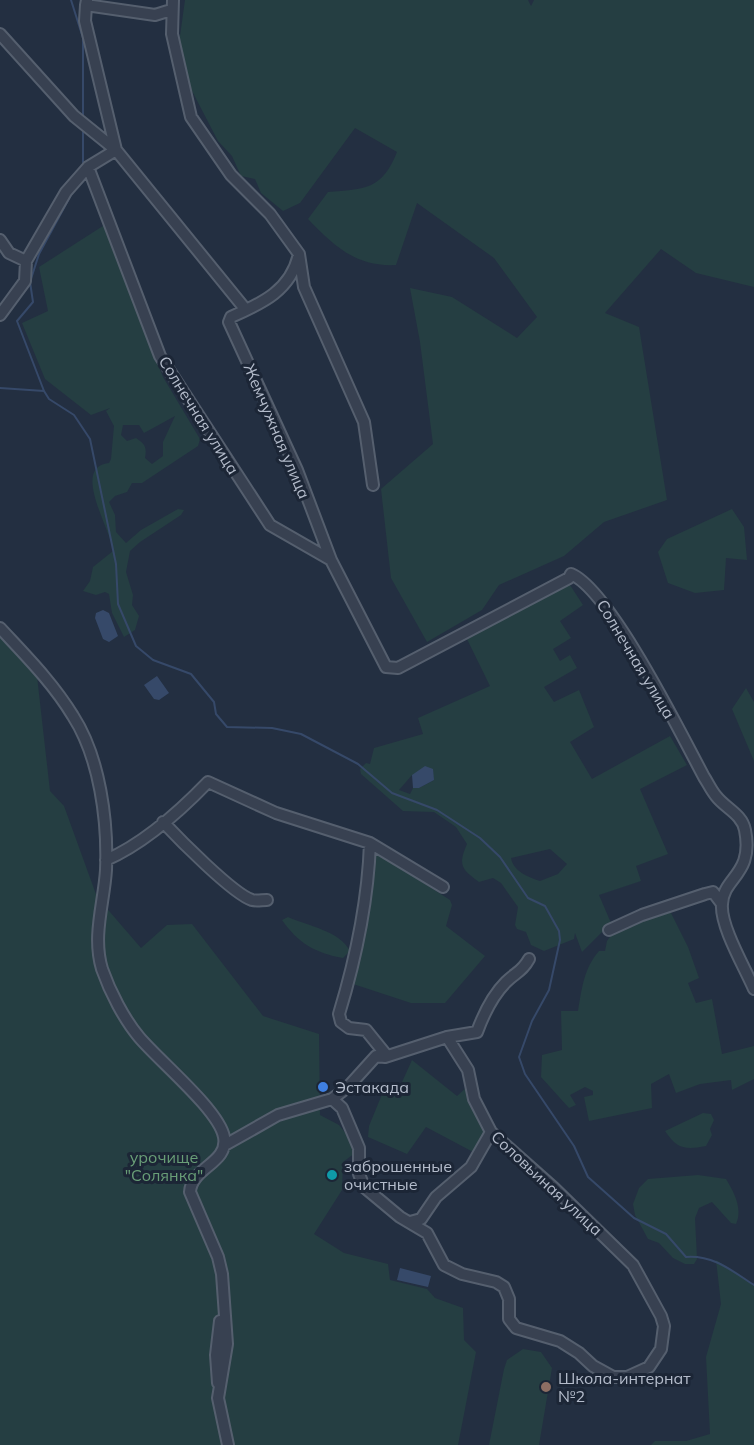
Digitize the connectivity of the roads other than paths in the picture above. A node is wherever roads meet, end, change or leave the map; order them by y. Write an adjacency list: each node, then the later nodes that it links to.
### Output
1 (86, 2): 2 (street); 4 (street)
2 (172, 5): 7 (street)
3 (0, 34): 4 (street)
4 (116, 150): 5 (street); 9 (street)
5 (88, 167): 8 (street); 12 (street, Солнечная улица)
6 (0, 240): 8 (street)
7 (299, 254): 9 (street, Жемчужная улица); 11 (street)
8 (26, 261): 10 (street)
9 (246, 310): 12 (street, Жемчужная улица)
10 (0, 315)
11 (373, 485)
12 (331, 560): 15 (street, Солнечная улица)
13 (0, 628): 18 (street)
14 (163, 822): 17 (street); 18 (street); 20 (street)
15 (745, 827): 16 (street); 21 (street)
16 (754, 840)
17 (370, 843): 19 (street); 26 (street)
18 (106, 860): 29 (street)
19 (443, 887)
20 (267, 900)
21 (722, 904): 22 (street); 24 (street)
22 (609, 930)
23 (529, 959): 25 (street)
24 (754, 989)
25 (447, 1037): 26 (street); 28 (street, Соловьиная улица)
26 (387, 1056): 27 (street)
27 (332, 1098): 29 (street); 30 (street)
28 (491, 1131): 30 (street); 30 (street, Соловьиная улица)
29 (225, 1145): 31 (street)
30 (410, 1222)
31 (228, 1445)

